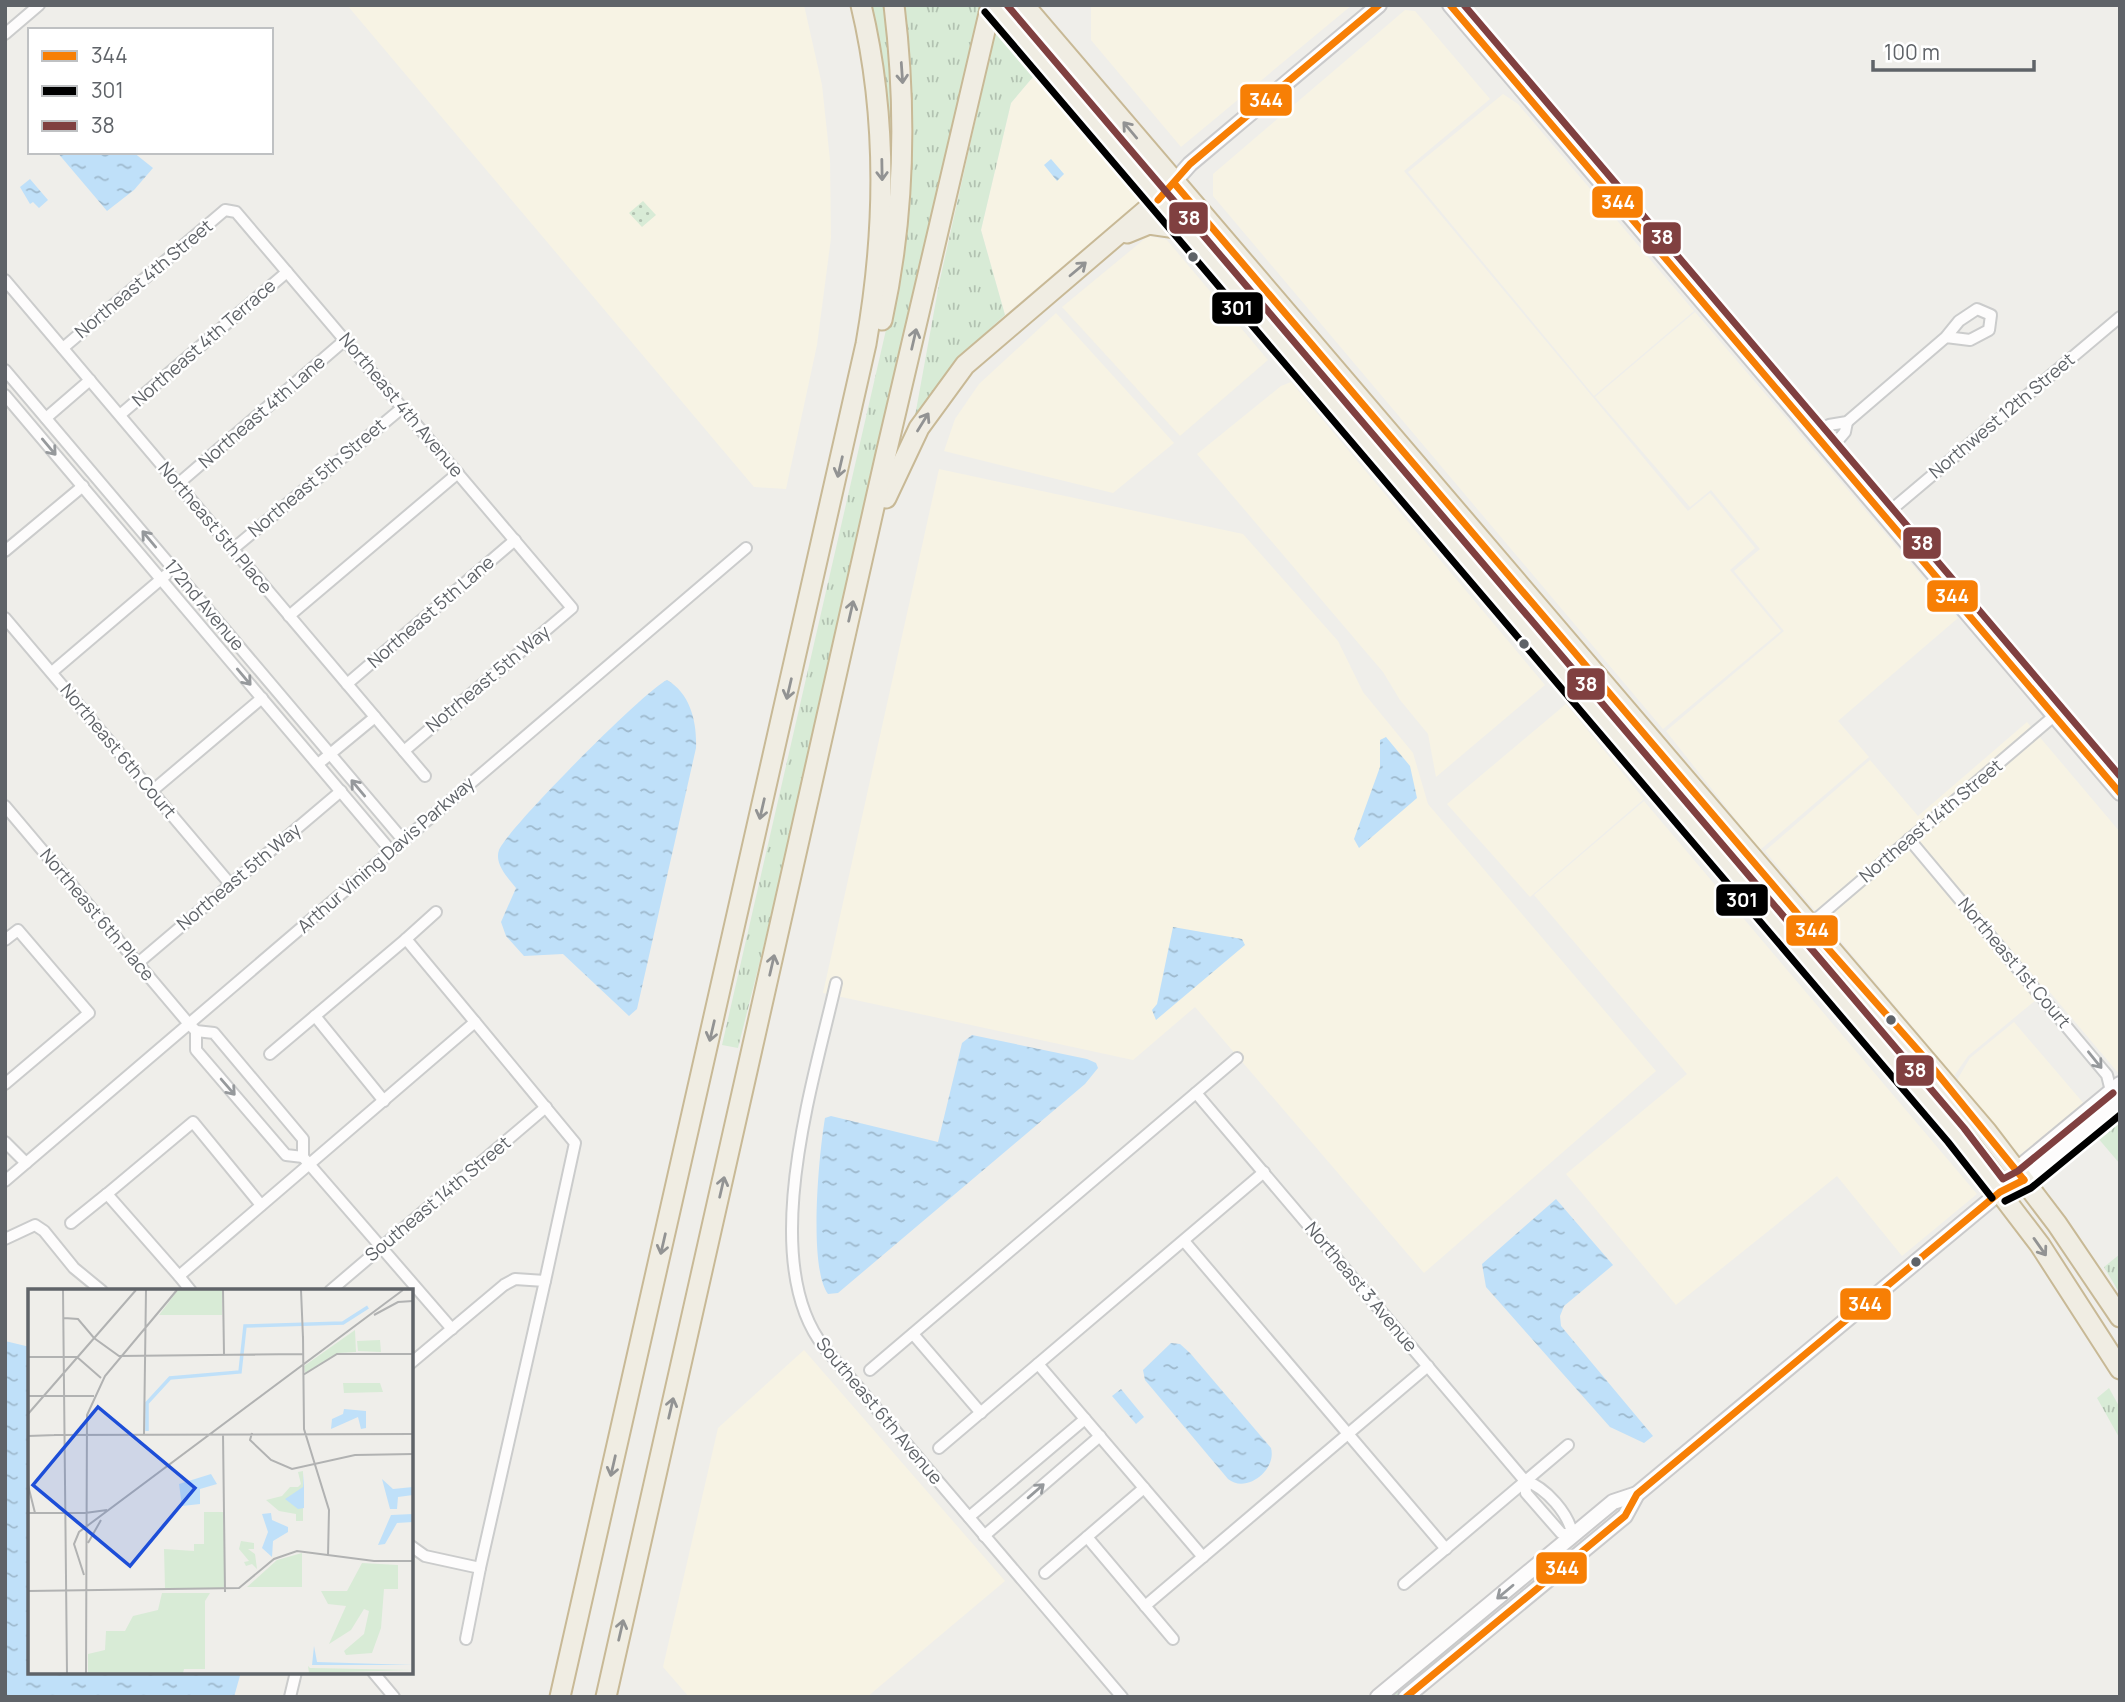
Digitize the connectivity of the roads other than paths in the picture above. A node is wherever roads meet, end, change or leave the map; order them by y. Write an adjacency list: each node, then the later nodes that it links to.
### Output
1 (39, 5): 8 (street)
2 (861, 5): 23 (highway, one-way to 23)
3 (894, 5): 23 (highway, one-way to 23)
4 (992, 5): 10 (highway); 34 (highway, one-way to 4)
5 (1024, 5): 9 (highway, one-way to 5)
6 (1379, 5): 9 (street)
7 (1450, 5): 28 (street)
8 (5, 34)
9 (1174, 183): 10 (street); 62 (highway)
10 (1158, 200): 12 (highway); 13 (highway)
11 (225, 210): 14 (street, Northeast 4th Avenue); 19 (street, Northeast 4th Street)
12 (1183, 229): 13 (highway); 85 (highway)
13 (1114, 239): 34 (highway, one-way to 13)
14 (287, 272): 18 (street, Northeast 4th Avenue); 25 (street, Northeast 4th Terrace)
15 (5, 280): 19 (street, Northeast 5th Place)
16 (2120, 317): 33 (street, Northwest 12th Street)
17 (1946, 337): 27 (street)
18 (345, 340): 24 (street, Northeast 4th Avenue); 31 (street, Northeast 4th Lane)
19 (63, 348): 21 (street, Northeast 5th Place)
20 (5, 370): 26 (street, 172nd Avenue)
21 (90, 380): 25 (street, Northeast 5th Place); 26 (street)
22 (5, 395): 32 (street, 172nd Avenue, one-way to 32)
23 (854, 401): 135 (highway, one-way to 135)
24 (402, 408): 30 (street, Northeast 4th Avenue); 37 (street, Northeast 5th Street)
25 (121, 414): 31 (street, Northeast 5th Place)
26 (46, 418): 39 (street, 172nd Avenue, one-way to 26)
27 (1847, 422): 28 (street); 29 (street)
28 (1814, 432): 29 (street)
29 (1829, 451): 33 (street)
30 (458, 473): 35 (street, Northeast 4th Avenue); 42 (street)
31 (178, 484): 37 (street, Northeast 5th Place)
32 (83, 486): 38 (street); 40 (street, 172nd Avenue)
33 (1884, 516): 47 (street)
34 (870, 527): 136 (highway, one-way to 34)
35 (515, 540): 41 (street, Northeast 4th Avenue); 45 (street, Northeast 5th Lane)
36 (746, 548): 58 (street, Arthur Vining Davis Parkway)
37 (233, 549): 42 (street, Northeast 5th Place)
38 (5, 551)
39 (174, 569): 40 (street); 50 (street, 172nd Avenue)
40 (161, 579): 44 (street); 46 (street, 172nd Avenue, one-way to 46)
41 (572, 608): 49 (street, Notrheast 5th Way)
42 (289, 616): 45 (street, Northeast 5th Place)
43 (5, 618): 44 (street, Northeast 6th Court)
44 (52, 672): 53 (street, Northeast 6th Court)
45 (347, 684): 48 (street, Northeast 5th Place)
46 (262, 698): 51 (street, 172nd Avenue); 53 (street)
47 (2054, 716): 55 (street); 57 (street, Northeast 14th Street)
48 (376, 717): 49 (street, Northeast 5th Place); 50 (street)
49 (404, 751): 52 (street, Northeast 5th Place)
50 (330, 754): 51 (street); 58 (street, 172nd Avenue, one-way to 50)
51 (318, 764): 54 (street, 172nd Avenue)
52 (425, 776)
53 (152, 791): 60 (street, Northeast 6th Court)
54 (341, 791): 59 (street, 172nd Avenue); 60 (street, Northeast 5th Way)
55 (2120, 793)
56 (5, 806): 65 (street, Northeast 6th Place)
57 (1909, 839): 62 (street, Northeast 14th Street); 73 (street, Northeast 1st Court, one-way to 73)
58 (403, 840): 59 (street, Arthur Vining Davis Parkway)
59 (391, 851): 69 (street, Arthur Vining Davis Parkway)
60 (230, 885): 65 (street, Northeast 5th Way)
61 (436, 912): 63 (street)
62 (1808, 926): 83 (highway)
63 (406, 939): 67 (street); 68 (street)
64 (5, 940): 72 (street)
65 (138, 964): 69 (street, Northeast 6th Place)
66 (836, 983): 118 (street, Southeast 6th Avenue)
67 (315, 1016): 70 (street); 75 (street)
68 (475, 1022): 75 (street); 76 (street)
69 (192, 1027): 77 (street); 78 (street, one-way to 78); 81 (street, Arthur Vining Davis Parkway)
70 (270, 1054)
71 (1237, 1058): 74 (street)
72 (5, 1084)
73 (2117, 1092): 83 (street)
74 (1196, 1093): 82 (street, Northeast 3 Avenue); 99 (street)
75 (384, 1101): 80 (street)
76 (546, 1107): 91 (street, Southeast 14th Street); 93 (street)
77 (281, 1113): 78 (street); 80 (street)
78 (263, 1128): 80 (street)
79 (5, 1142): 81 (street)
80 (307, 1161): 87 (street); 91 (street)
81 (26, 1163): 84 (street, Arthur Vining Davis Parkway)
82 (1264, 1172): 90 (street); 102 (street, Northeast 3 Avenue)
83 (2020, 1175): 85 (street); 97 (highway)
84 (5, 1181)
85 (2000, 1192): 103 (highway, one-way to 103); 115 (street)
86 (107, 1194): 87 (street); 88 (street); 92 (street)
87 (261, 1205): 92 (street)
88 (71, 1223)
89 (5, 1238): 94 (street)
90 (1184, 1241): 101 (street); 107 (street)
91 (382, 1248): 96 (street, Southeast 14th Street); 98 (street)
92 (179, 1276): 95 (street)
93 (545, 1281): 98 (street); 125 (street)
94 (100, 1289)
95 (189, 1289)
96 (332, 1289)
97 (2120, 1317)
98 (452, 1329): 100 (street)
99 (913, 1334): 104 (street); 105 (street)
100 (413, 1361)
101 (1038, 1364): 105 (street); 106 (street)
102 (1427, 1366): 107 (street); 113 (street, Northeast 3 Avenue)
103 (2120, 1368)
104 (870, 1370)
105 (981, 1413): 111 (street)
106 (1085, 1419): 108 (street); 109 (street)
107 (1348, 1434): 123 (street); 124 (street)
108 (1100, 1436): 112 (street); 114 (street)
109 (1062, 1439): 112 (street); 118 (street)
110 (1568, 1445): 113 (street)
111 (939, 1448)
112 (1076, 1457): 119 (street, one-way to 112)
113 (1525, 1481): 116 (street, Northeast 3 Avenue); 117 (street, Northeast 3 Avenue); 123 (street)
114 (1144, 1489): 121 (street); 124 (street)
115 (1637, 1494): 120 (street); 139 (street)
116 (1546, 1495): 117 (street); 120 (street, Northeast 3 Avenue)
117 (1536, 1504): 120 (street, Northeast 3 Avenue)
118 (969, 1517): 119 (street, Southeast 6th Avenue)
119 (984, 1536): 137 (street, Southeast 6th Avenue)
120 (1573, 1536): 138 (street, one-way to 138)
121 (1087, 1537): 126 (street); 128 (street)
122 (413, 1547): 125 (street)
123 (1446, 1549): 127 (street)
124 (1203, 1557): 128 (street)
125 (480, 1568): 129 (street)
126 (1045, 1573)
127 (1404, 1584)
128 (1145, 1606): 130 (street)
129 (466, 1639)
130 (1173, 1639)
131 (296, 1674): 133 (street)
132 (375, 1674): 134 (street)
133 (290, 1697)
134 (394, 1697)
135 (560, 1697)
136 (606, 1697)
137 (1122, 1697)
138 (1378, 1697)
139 (1406, 1697)

